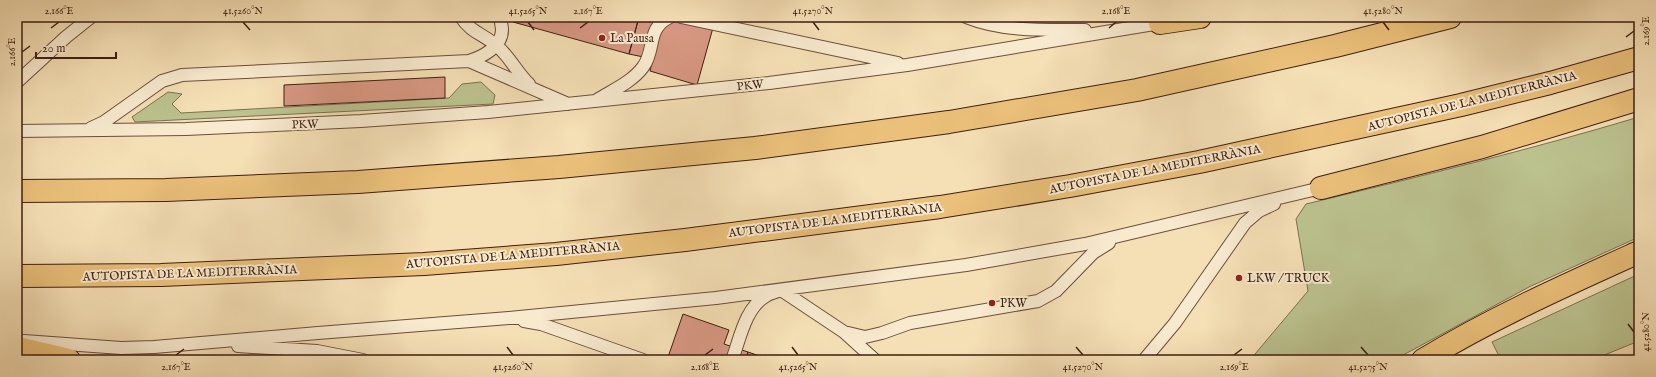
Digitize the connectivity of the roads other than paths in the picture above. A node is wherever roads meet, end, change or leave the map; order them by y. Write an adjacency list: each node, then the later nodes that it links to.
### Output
1 (91, 17): 15 (lane)
2 (460, 17): 11 (lane)
3 (501, 17): 11 (lane)
4 (670, 17): 18 (lane, PKW)
5 (681, 17): 14 (lane, PKW)
6 (966, 17): 10 (lane)
7 (1200, 17): 9 (highway)
8 (1450, 17): 23 (highway)
9 (1160, 23): 10 (lane, PKW)
10 (1123, 29): 14 (lane, PKW)
11 (496, 44): 13 (lane); 16 (lane)
12 (1639, 58): 27 (highway, AUTOPISTA DE LA MEDITERRÀNIA)
13 (469, 61): 16 (lane); 20 (lane)
14 (907, 65): 18 (lane, PKW)
15 (17, 82)
16 (534, 90): 19 (lane)
17 (1639, 99): 22 (highway)
18 (593, 102): 19 (lane, PKW)
19 (569, 104): 20 (lane, PKW)
20 (82, 130): 21 (lane, PKW)
21 (17, 131)
22 (1321, 188): 24 (lane)
23 (17, 191)
24 (1286, 197): 25 (lane); 41 (lane)
25 (1118, 238): 28 (lane); 31 (lane)
26 (1639, 252): 42 (highway)
27 (17, 276)
28 (781, 290): 29 (lane); 30 (lane); 40 (lane)
29 (509, 318): 33 (lane); 39 (lane)
30 (844, 332): 31 (lane); 35 (lane)
31 (882, 334): 35 (lane)
32 (17, 340): 33 (lane)
33 (197, 343): 36 (lane)
34 (17, 348): 37 (highway)
35 (870, 357)
36 (352, 358): 38 (lane)
37 (69, 360)
38 (363, 360)
39 (643, 360)
40 (732, 360)
41 (1144, 360)
42 (1423, 360)

